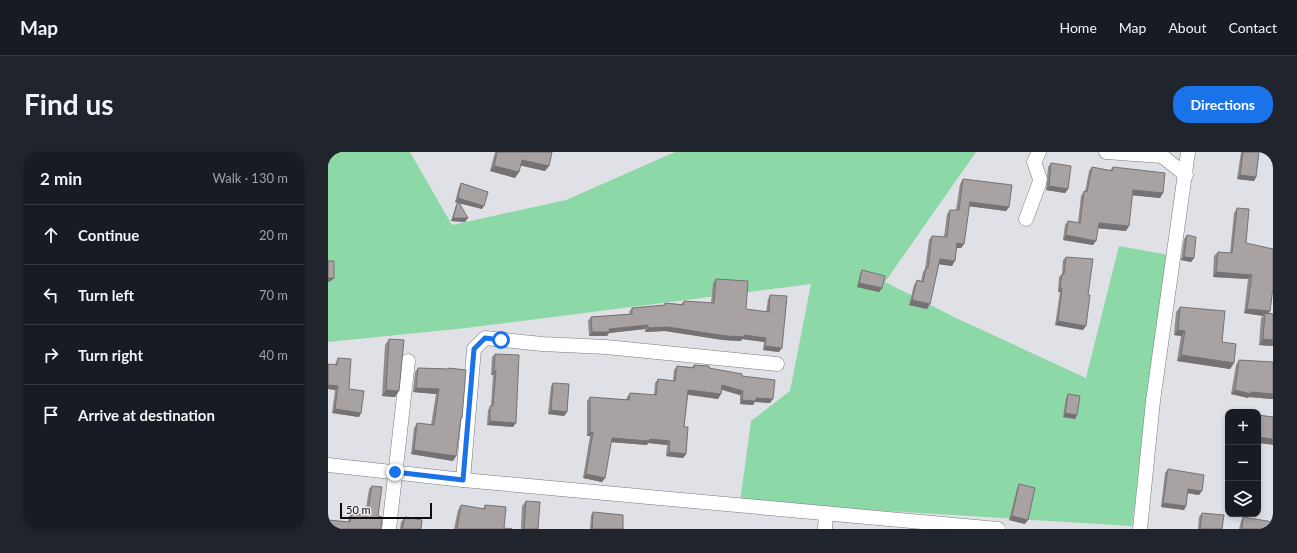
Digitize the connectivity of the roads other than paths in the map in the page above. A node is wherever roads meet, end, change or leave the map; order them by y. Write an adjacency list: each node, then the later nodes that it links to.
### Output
1 (1039, 152): 5 (street)
2 (1106, 152): 4 (street)
3 (1188, 152): 4 (street)
4 (1186, 175): 15 (street)
5 (1026, 219)
6 (408, 362): 9 (street)
7 (777, 364): 10 (street)
8 (328, 465): 9 (street)
9 (395, 472): 10 (street); 12 (street)
10 (463, 480): 11 (street)
11 (826, 514): 13 (street); 14 (street)
12 (389, 529)
13 (825, 529)
14 (998, 529)
15 (1140, 529)

